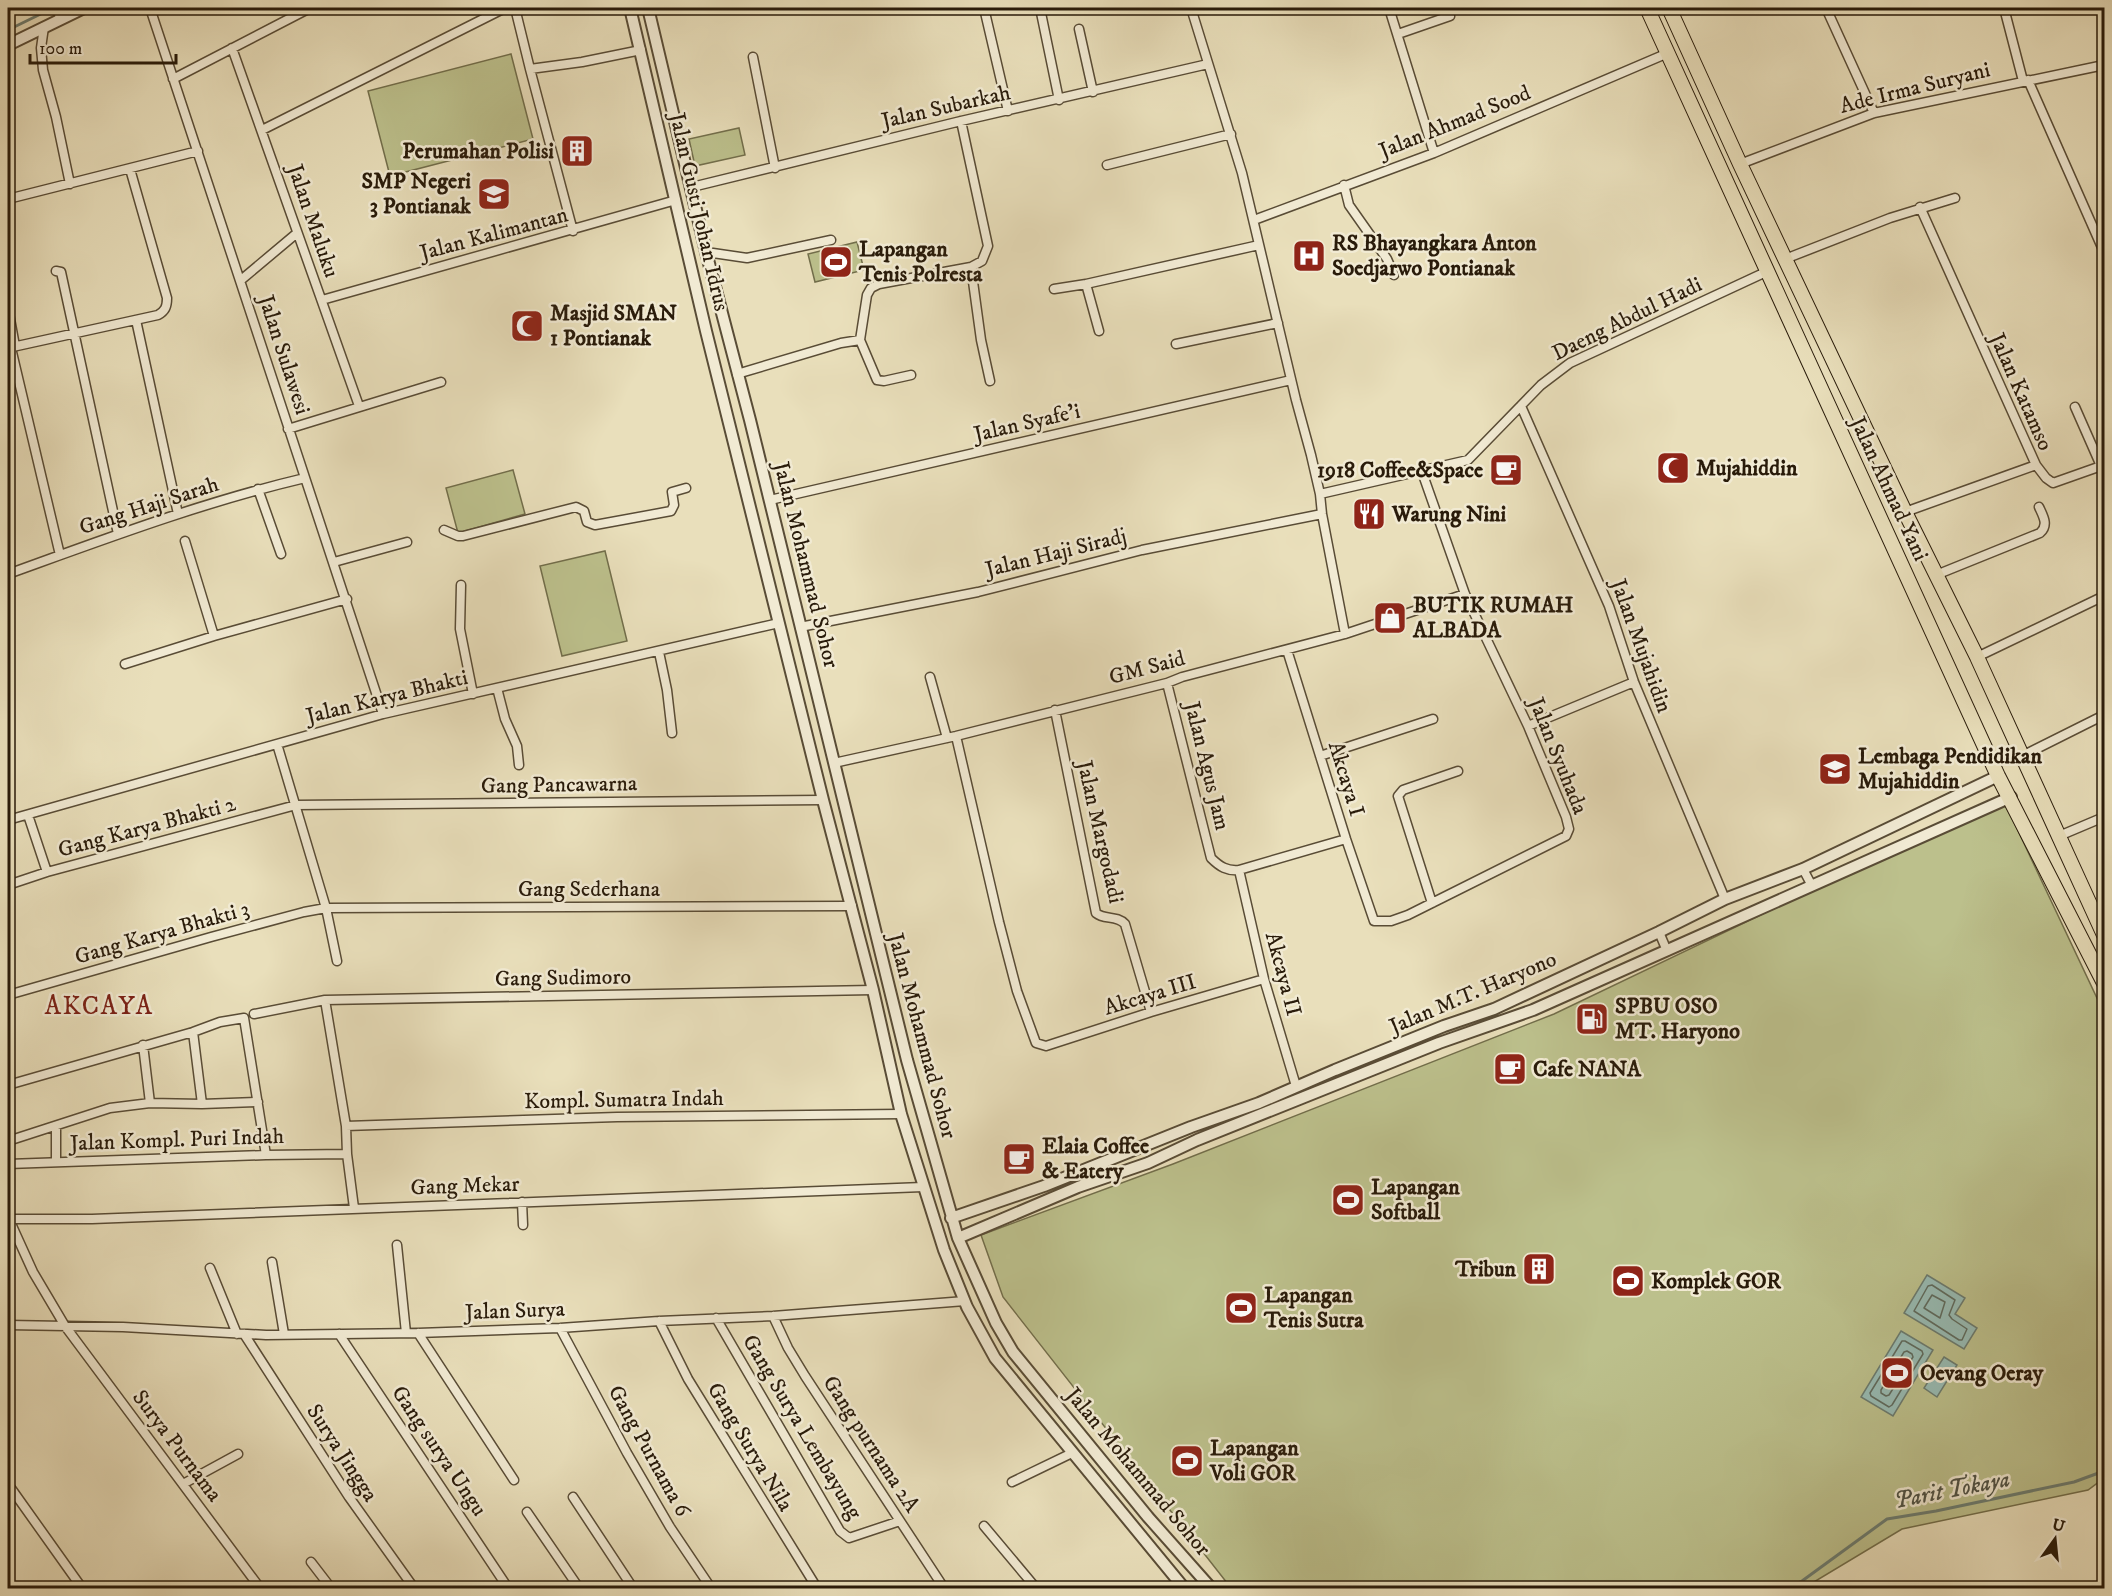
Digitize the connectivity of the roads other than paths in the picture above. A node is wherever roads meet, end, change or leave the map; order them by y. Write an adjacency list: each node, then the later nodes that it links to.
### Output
1 (58, 8): 18 (street)
2 (84, 8): 18 (street)
3 (150, 8): 30 (street, Jalan Sulawesi)
4 (310, 8): 23 (street)
5 (506, 8): 37 (street)
6 (516, 8): 29 (street)
7 (630, 8): 24 (street, Jalan Gusti Johan Idrus)
8 (648, 8): 47 (street, Jalan Gusti Johan Idrus)
9 (984, 8): 34 (street)
10 (1040, 8): 33 (street)
11 (1191, 8): 27 (street)
12 (1389, 8): 21 (street)
13 (1647, 8): 25 (main road, Jalan Ahmad Yani)
14 (1669, 8): 41 (main road, Jalan Ahmad Yani)
15 (1826, 8): 35 (street)
16 (2004, 8): 31 (street)
17 (1450, 16): 21 (street)
18 (60, 19): 19 (street)
19 (44, 27): 22 (street); 45 (street)
20 (1079, 29): 32 (street)
21 (1398, 34): 40 (street)
22 (8, 45)
23 (232, 48): 30 (street); 37 (street, Jalan Maluku)
24 (641, 50): 29 (street); 50 (street, Jalan Gusti Johan Idrus)
25 (1668, 53): 40 (street, Jalan Ahmad Sood); 62 (main road, Jalan Ahmad Yani)
26 (753, 57): 43 (street)
27 (1208, 64): 32 (street, Jalan Subarkah); 38 (street)
28 (2104, 65): 31 (street, Ade Irma Suryani)
29 (530, 69): 53 (street)
30 (173, 79): 39 (street, Jalan Sulawesi)
31 (2026, 80): 35 (street, Ade Irma Suryani); 58 (street)
32 (1093, 92): 33 (street, Jalan Subarkah)
33 (1059, 100): 34 (street, Jalan Subarkah)
34 (1008, 111): 36 (street, Jalan Subarkah)
35 (1874, 113): 41 (street, Ade Irma Suryani)
36 (960, 121): 43 (street, Jalan Subarkah); 60 (street)
37 (262, 130): 54 (street, Jalan Maluku)
38 (1231, 134): 42 (street); 52 (street)
39 (198, 151): 44 (street); 64 (street, Jalan Sulawesi)
40 (1434, 153): 46 (street, Jalan Ahmad Sood)
41 (1740, 164): 59 (main road, Jalan Ahmad Yani)
42 (1107, 165)
43 (775, 168): 47 (street, Jalan Subarkah)
44 (130, 169): 45 (street); 69 (street)
45 (70, 184): 49 (street)
46 (1344, 185): 52 (street, Jalan Ahmad Sood); 63 (street)
47 (692, 187): 57 (street, Jalan Gusti Johan Idrus)
48 (1955, 198): 51 (street)
49 (8, 199)
50 (676, 200): 53 (street, Jalan Kalimantan); 86 (street, Jalan Gusti Johan Idrus)
51 (1920, 207): 59 (street); 89 (street, Jalan Katamso)
52 (1254, 220): 56 (street)
53 (573, 231): 67 (street, Jalan Kalimantan)
54 (297, 233): 64 (street); 67 (street, Jalan Maluku)
55 (831, 240): 57 (street)
56 (1259, 245): 65 (street); 70 (street)
57 (705, 252): 76 (street, Jalan Gusti Johan Idrus)
58 (2104, 252)
59 (1785, 259): 85 (main road, Jalan Ahmad Yani)
60 (971, 267): 73 (street); 79 (street)
61 (56, 271): 72 (street)
62 (1768, 272): 82 (street, Daeng Abdul Hadi); 88 (main road, Jalan Ahmad Yani)
63 (1394, 275)
64 (241, 280): 87 (street, Jalan Sulawesi)
65 (1086, 284): 66 (street); 71 (street)
66 (1054, 289)
67 (322, 300): 81 (street, Jalan Maluku)
68 (8, 308): 75 (street)
69 (136, 320): 72 (street); 99 (street)
70 (1278, 323): 74 (street); 78 (street)
71 (1099, 331)
72 (76, 332): 75 (street); 102 (street)
73 (860, 340): 76 (street); 77 (street)
74 (1176, 344)
75 (11, 348): 106 (street)
76 (737, 374): 84 (street, Jalan Gusti Johan Idrus)
77 (911, 375)
78 (1291, 380): 95 (street); 96 (street, Jalan Syafe'i)
79 (990, 381)
80 (441, 382): 81 (street)
81 (359, 406): 87 (street)
82 (1521, 406): 91 (street, Daeng Abdul Hadi); 123 (street, Jalan Mujahidin)
83 (2074, 407): 90 (street)
84 (750, 420): 86 (street); 96 (street, Jalan Mohammad Sohor)
85 (1863, 424): 88 (main road); 98 (main road, Jalan Ahmad Yani)
86 (731, 425): 114 (street, Jalan Mohammad Sohor)
87 (288, 429): 92 (street, Jalan Sulawesi)
88 (1840, 434): 142 (main road, Jalan Ahmad Yani)
89 (2036, 465): 90 (street); 98 (street, Jalan Katamso)
90 (2103, 465)
91 (1422, 472): 95 (street, Daeng Abdul Hadi); 111 (street, Jalan Syuhada)
92 (304, 478): 94 (street, Gang Haji Sarah); 107 (street, Jalan Sulawesi)
93 (686, 488): 101 (street)
94 (258, 489): 99 (street, Gang Haji Sarah); 105 (street)
95 (1320, 494): 100 (street)
96 (770, 500): 115 (street, Jalan Mohammad Sohor)
97 (2039, 507): 109 (street)
98 (1905, 512): 109 (main road, Jalan Ahmad Yani)
99 (178, 514): 102 (street, Gang Haji Sarah)
100 (1322, 514): 115 (street, Jalan Haji Siradj); 116 (street)
101 (444, 530)
102 (118, 534): 106 (street, Gang Haji Sarah)
103 (185, 542): 117 (street)
104 (406, 542): 107 (street)
105 (281, 554)
106 (60, 555): 108 (street, Gang Haji Sarah)
107 (334, 562): 113 (street, Jalan Sulawesi)
108 (8, 574)
109 (1936, 575): 120 (main road, Jalan Ahmad Yani)
110 (461, 585): 126 (street)
111 (1465, 594): 116 (street, GM Said); 133 (street, Jalan Syuhada)
112 (2104, 596): 120 (street)
113 (346, 599): 117 (street); 130 (street, Jalan Sulawesi)
114 (779, 623): 119 (street, Jalan Karya Bhakti); 128 (street, Jalan Mohammad Sohor)
115 (800, 627): 127 (street, Jalan Mohammad Sohor)
116 (1345, 634): 118 (street, GM Said)
117 (214, 636): 121 (street)
118 (1287, 650): 124 (street, GM Said); 137 (street, Akcaya I)
119 (659, 652): 125 (street, Jalan Karya Bhakti); 134 (street)
120 (1977, 657): 138 (main road, Jalan Ahmad Yani)
121 (125, 664)
122 (930, 676): 135 (street)
123 (1634, 682): 133 (street); 156 (street, Jalan Mujahidin)
124 (1167, 683): 129 (street, GM Said); 152 (street, Jalan Agus Jam)
125 (497, 688): 126 (street, Jalan Karya Bhakti); 140 (street)
126 (473, 694): 130 (street, Jalan Karya Bhakti)
127 (818, 699): 128 (street); 139 (street, Jalan Mohammad Sohor)
128 (800, 706): 144 (street, Jalan Mohammad Sohor)
129 (1055, 710): 135 (street, GM Said); 172 (street, Jalan Margodadi)
130 (383, 714): 136 (street, Jalan Karya Bhakti)
131 (2104, 715): 138 (street)
132 (1433, 719): 137 (street)
133 (1528, 726): 157 (street, Jalan Syuhada)
134 (672, 733)
135 (951, 737): 139 (street, GM Said); 172 (street, Akcaya III)
136 (277, 744): 145 (street); 146 (street, Jalan Karya Bhakti)
137 (1320, 756): 150 (street, Akcaya I)
138 (2022, 756): 149 (main road, Jalan Ahmad Yani)
139 (834, 763): 176 (street, Jalan Mohammad Sohor)
140 (519, 765)
141 (1458, 771): 157 (street)
142 (1998, 776): 143 (main road, Jalan Ahmad Yani); 151 (street, Jalan M.T. Haryono)
143 (2011, 797): 155 (street); 164 (main road, Jalan Ahmad Yani)
144 (823, 800): 145 (street, Gang Pancawarna); 158 (street, Jalan Mohammad Sohor)
145 (296, 805): 153 (street, Gang Karya Bhakti 2); 159 (street)
146 (28, 815): 148 (street, Jalan Karya Bhakti); 153 (street)
147 (2104, 817): 149 (street)
148 (8, 820)
149 (2059, 836): 162 (main road, Jalan Ahmad Yani)
150 (1346, 839): 152 (street); 160 (street, Akcaya I)
151 (1803, 868): 155 (street); 156 (street, Jalan M.T. Haryono)
152 (1239, 870): 167 (street, Akcaya II)
153 (47, 872): 154 (street, Gang Karya Bhakti 2)
154 (8, 885)
155 (1812, 886): 165 (street)
156 (1725, 899): 161 (street, Jalan M.T. Haryono)
157 (1432, 903): 160 (street, Jalan Syuhada)
158 (852, 906): 159 (street, Gang Sederhana); 169 (street, Jalan Mohammad Sohor)
159 (326, 908): 166 (street); 170 (street, Gang Karya Bhakti 3)
160 (1372, 919)
161 (1659, 932): 165 (street); 177 (street, Jalan M.T. Haryono)
162 (2104, 935)
163 (2104, 940): 164 (main road)
164 (2088, 950): 168 (main road, Jalan Ahmad Yani)
165 (1667, 951): 179 (street)
166 (337, 962)
167 (1264, 979): 172 (street, Akcaya III); 181 (street, Akcaya II)
168 (2104, 983)
169 (873, 990): 171 (street, Gang Sudimoro); 178 (street, Jalan Mohammad Sohor)
170 (8, 994)
171 (325, 1000): 173 (street, Gang Sudimoro); 187 (street)
172 (1151, 1012)
173 (254, 1014)
174 (193, 1032): 175 (street); 182 (street); 184 (street)
175 (142, 1045): 180 (street); 183 (street)
176 (904, 1052): 178 (street); 201 (street, Jalan Mohammad Sohor)
177 (1376, 1055): 179 (street); 181 (street, Jalan M.T. Haryono)
178 (887, 1056): 185 (street, Jalan Mohammad Sohor)
179 (1381, 1068): 189 (street)
180 (8, 1085)
181 (1296, 1086): 188 (street, Jalan M.T. Haryono)
182 (258, 1102): 184 (street); 192 (street)
183 (150, 1103): 184 (street); 186 (street)
184 (202, 1104)
185 (902, 1114): 187 (street, Kompl. Sumatra Indah); 196 (street, Jalan Mohammad Sohor)
186 (56, 1126): 190 (street); 193 (street)
187 (346, 1126): 191 (street)
188 (1191, 1128): 189 (street); 195 (street, Jalan M.T. Haryono)
189 (1197, 1140): 197 (street)
190 (8, 1141)
191 (347, 1154): 192 (street, Jalan Kompl. Puri Indah); 199 (street)
192 (266, 1155): 193 (street, Jalan Kompl. Puri Indah)
193 (56, 1162): 194 (street, Jalan Kompl. Puri Indah)
194 (8, 1164)
195 (1044, 1186): 197 (street); 201 (street, Jalan M.T. Haryono)
196 (923, 1187): 198 (street, Gang Mekar); 207 (street, Jalan Mohammad Sohor)
197 (1047, 1200): 203 (street)
198 (522, 1202): 199 (street, Gang Mekar); 202 (street)
199 (354, 1208): 200 (street, Gang Mekar)
200 (8, 1218): 212 (street, Surya Purnama)
201 (951, 1218): 203 (street, Jalan Mohammad Sohor)
202 (523, 1225)
203 (958, 1238): 219 (street, Jalan Mohammad Sohor)
204 (397, 1245): 214 (street)
205 (272, 1262): 217 (street)
206 (210, 1268): 216 (street, Surya Jingga)
207 (965, 1301): 208 (street, Jalan Surya); 220 (street, Jalan Mohammad Sohor)
208 (773, 1316): 209 (street, Jalan Surya); 230 (street, Gang purnama 2A)
209 (716, 1318): 210 (street, Jalan Surya); 230 (street, Gang Surya Lembayung)
210 (659, 1321): 213 (street, Jalan Surya); 242 (street, Gang Surya Nila)
211 (8, 1325): 212 (street, Jalan Surya)
212 (65, 1326): 216 (street, Jalan Surya); 225 (street, Surya Purnama)
213 (560, 1328): 215 (street, Jalan Surya); 241 (street, Gang Purnama 6)
214 (406, 1333): 215 (street, Jalan Surya); 218 (street, Jalan Surya)
215 (418, 1333): 223 (street)
216 (241, 1334): 217 (street, Jalan Surya); 237 (street, Surya Jingga)
217 (284, 1334): 218 (street, Jalan Surya)
218 (339, 1334): 238 (street, Gang surya Ungu)
219 (1013, 1352): 220 (street); 229 (street, Jalan Mohammad Sohor)
220 (995, 1358): 222 (street, Jalan Mohammad Sohor)
221 (238, 1454): 225 (street)
222 (1070, 1454): 224 (street); 232 (street, Jalan Mohammad Sohor)
223 (514, 1480)
224 (1012, 1482)
225 (183, 1484): 235 (street, Surya Purnama)
226 (8, 1485): 234 (street)
227 (573, 1497): 240 (street)
228 (527, 1512): 239 (street)
229 (1148, 1517): 232 (street); 246 (street, Jalan Mohammad Sohor)
230 (900, 1521): 243 (street, Gang purnama 2A)
231 (984, 1526): 244 (street)
232 (1134, 1528): 245 (street, Jalan Mohammad Sohor)
233 (311, 1562): 236 (street)
234 (82, 1588)
235 (260, 1588)
236 (331, 1588)
237 (414, 1588)
238 (508, 1588)
239 (579, 1588)
240 (633, 1588)
241 (711, 1588)
242 (817, 1588)
243 (944, 1588)
244 (1036, 1588)
245 (1184, 1588)
246 (1211, 1588)

